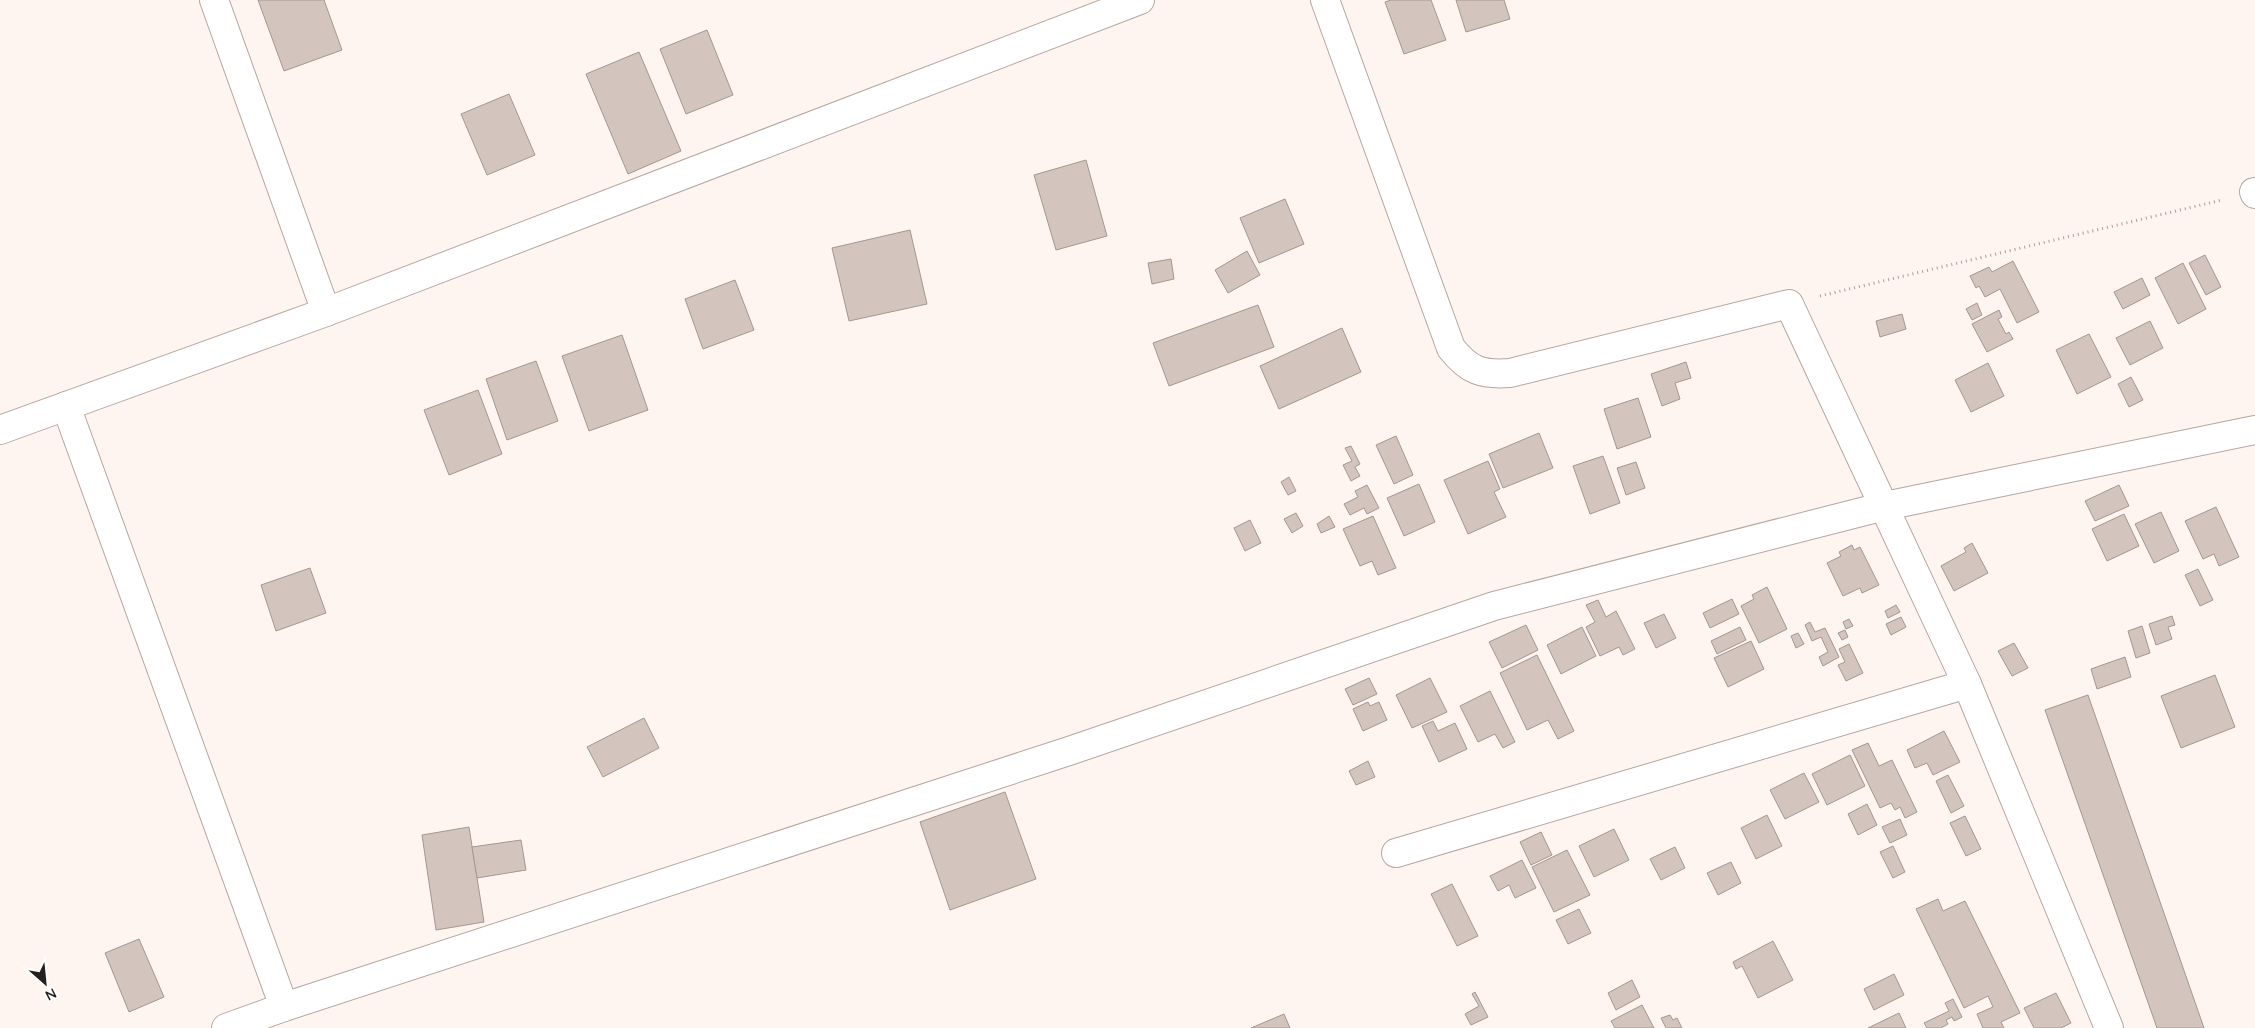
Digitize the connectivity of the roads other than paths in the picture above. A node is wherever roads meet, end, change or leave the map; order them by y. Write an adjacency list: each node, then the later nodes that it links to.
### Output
1 (214, 0): 4 (street)
2 (1140, 0): 4 (street)
3 (1326, 0): 8 (street)
4 (326, 312): 5 (street)
5 (66, 406): 6 (street); 11 (street)
6 (0, 430)
7 (2255, 430): 8 (street)
8 (1885, 506): 9 (street); 11 (street)
9 (1966, 684): 10 (street); 13 (street)
10 (1396, 853)
11 (284, 1007): 12 (street)
12 (226, 1028)
13 (2109, 1028)

